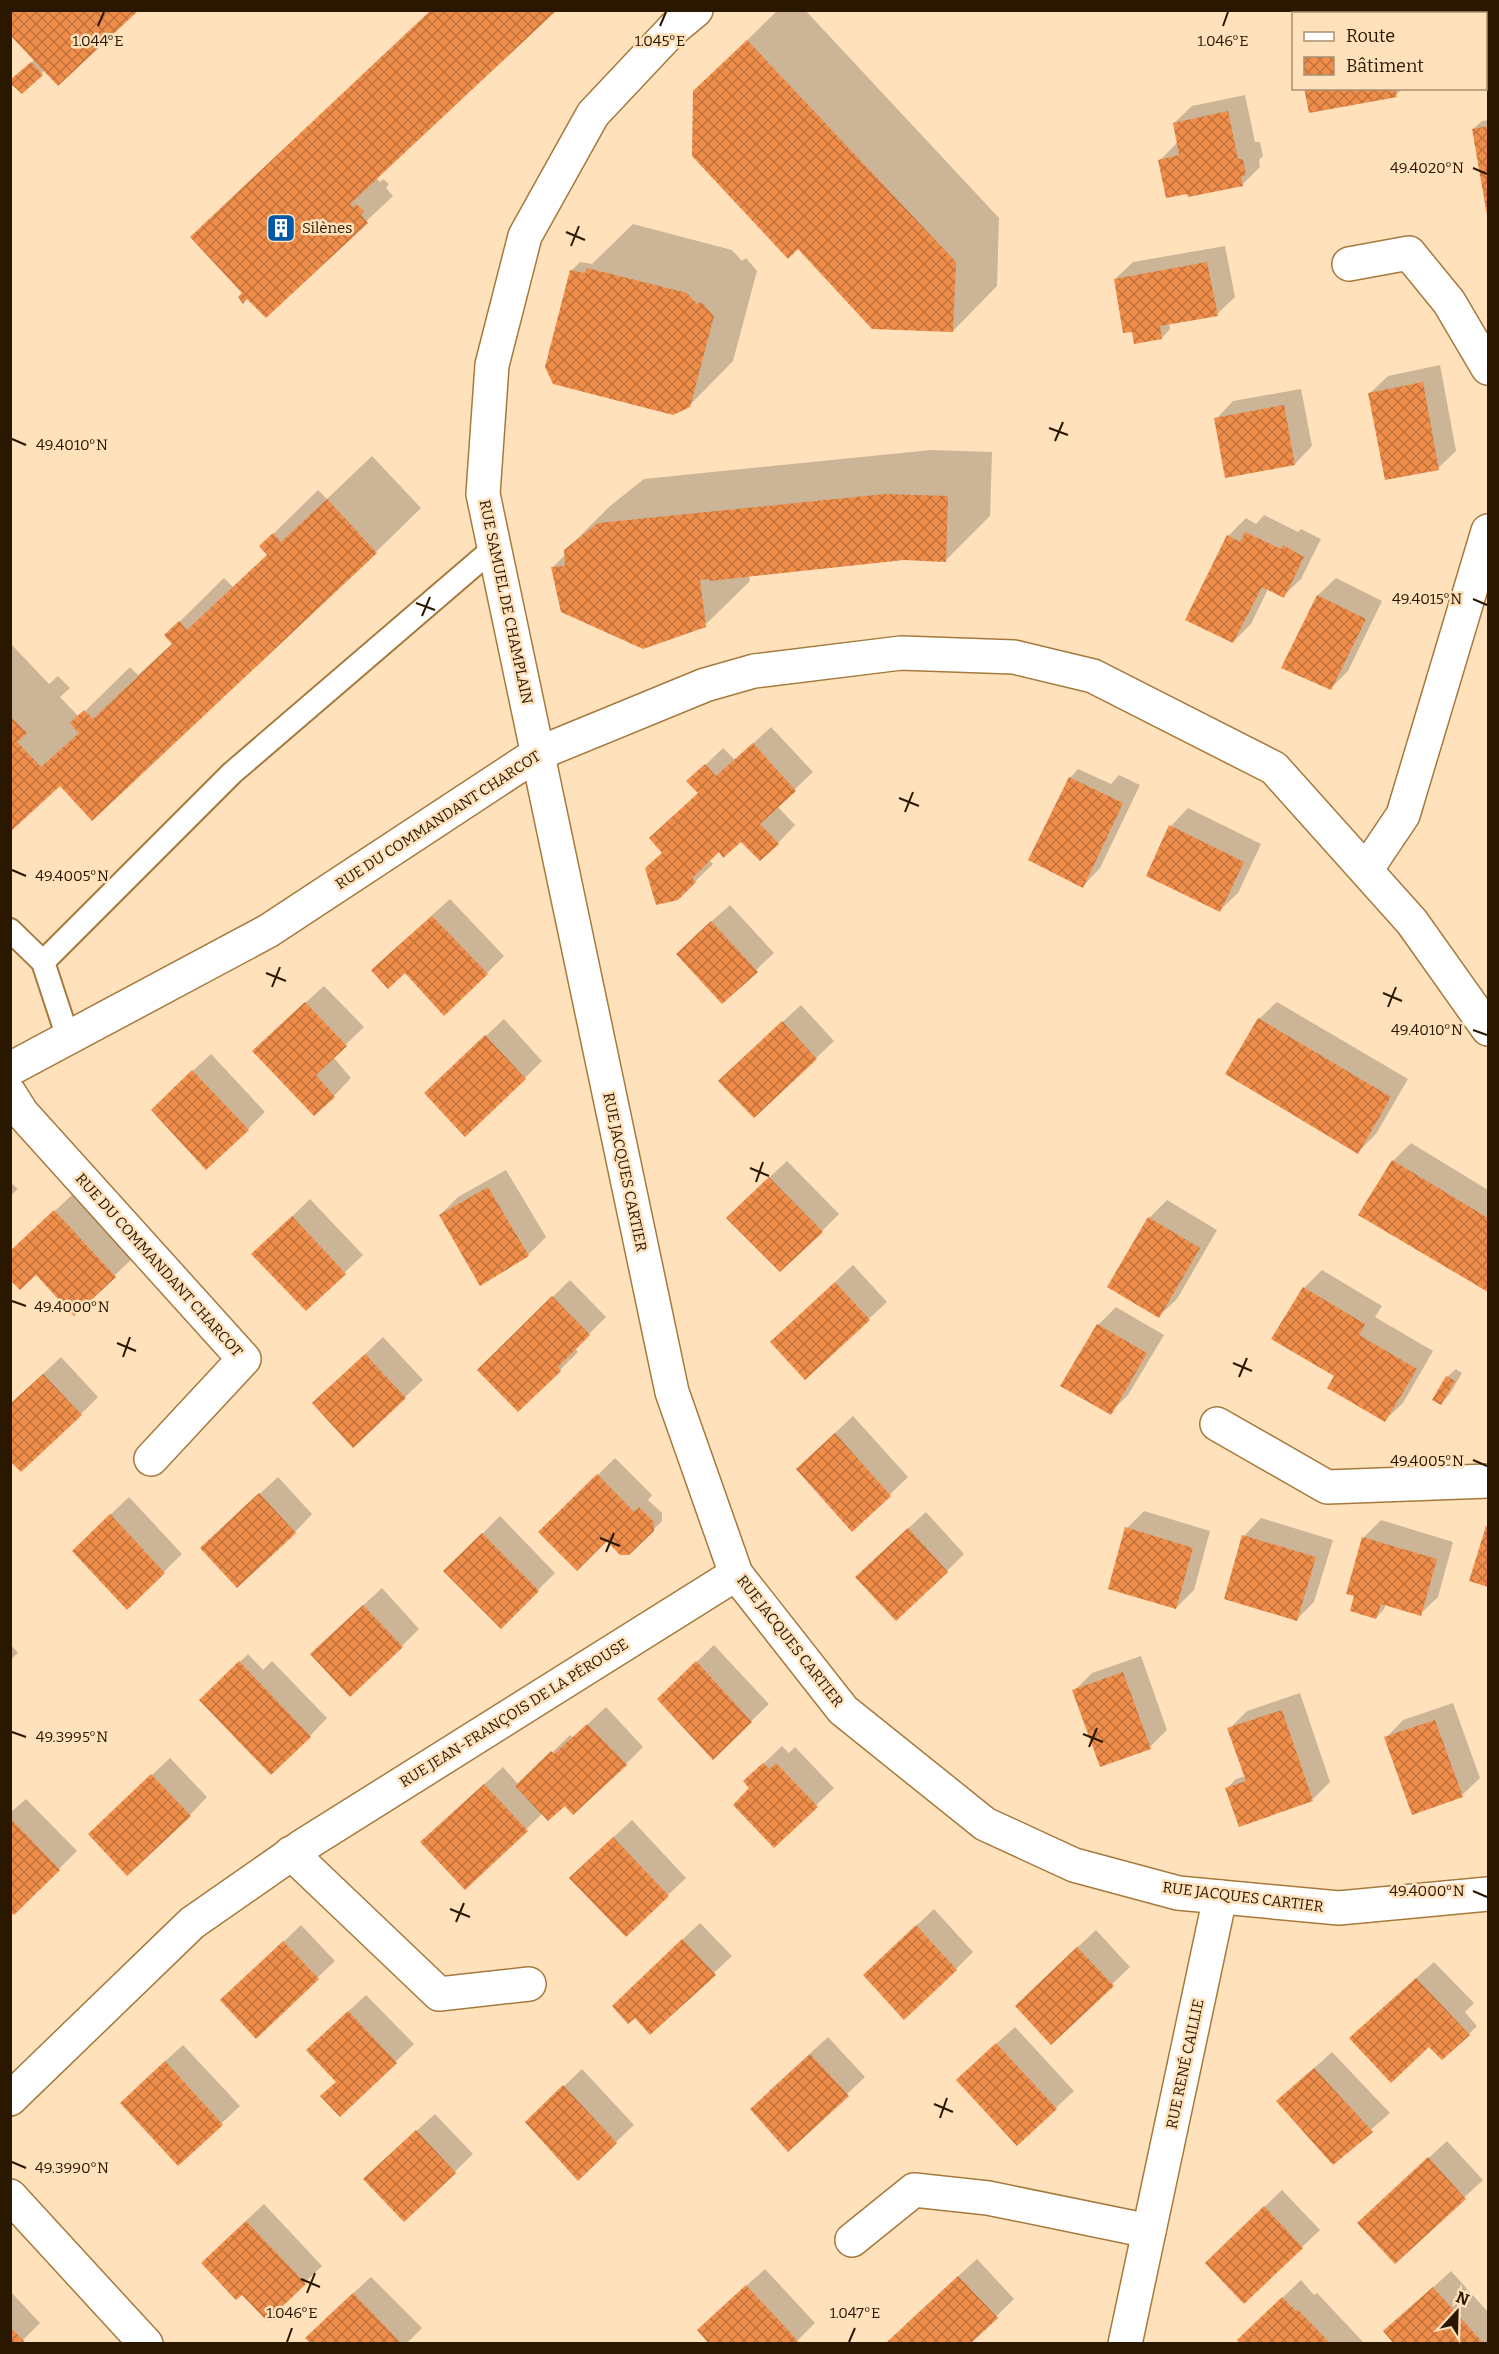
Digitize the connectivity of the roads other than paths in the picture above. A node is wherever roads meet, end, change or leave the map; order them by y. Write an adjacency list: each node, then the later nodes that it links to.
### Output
1 (696, 10): 5 (street, RUE SAMUEL DE CHAMPLAIN)
2 (1349, 264): 3 (street)
3 (1488, 368)
4 (1488, 531): 7 (street)
5 (494, 548): 6 (street, RUE SAMUEL DE CHAMPLAIN); 9 (lane)
6 (537, 754): 7 (street, RUE DU COMMANDANT CHARCOT); 11 (street, RUE DU COMMANDANT CHARCOT); 17 (street, RUE JACQUES CARTIER)
7 (1366, 870): 10 (street, RUE DU COMMANDANT CHARCOT)
8 (10, 930): 9 (lane)
9 (43, 962): 11 (lane)
10 (1488, 1029)
11 (68, 1038): 12 (street, RUE DU COMMANDANT CHARCOT)
12 (10, 1069)
13 (10, 1094): 15 (street, RUE DU COMMANDANT CHARCOT)
14 (1216, 1424): 16 (street)
15 (151, 1460)
16 (1488, 1481)
17 (736, 1574): 18 (street, RUE JEAN-FRANÇOIS DE LA PÉROUSE); 20 (street, RUE JACQUES CARTIER)
18 (291, 1853): 21 (street); 22 (street, RUE JEAN-FRANÇOIS DE LA PÉROUSE)
19 (1488, 1894): 20 (street, RUE JACQUES CARTIER)
20 (1220, 1897): 24 (street, RUE RENÉ CAILLIE)
21 (529, 1984)
22 (10, 2099)
23 (10, 2196): 26 (street)
24 (1149, 2231): 25 (street); 27 (street, RUE RENÉ CAILLIE)
25 (852, 2240)
26 (136, 2339)
27 (1125, 2343)

